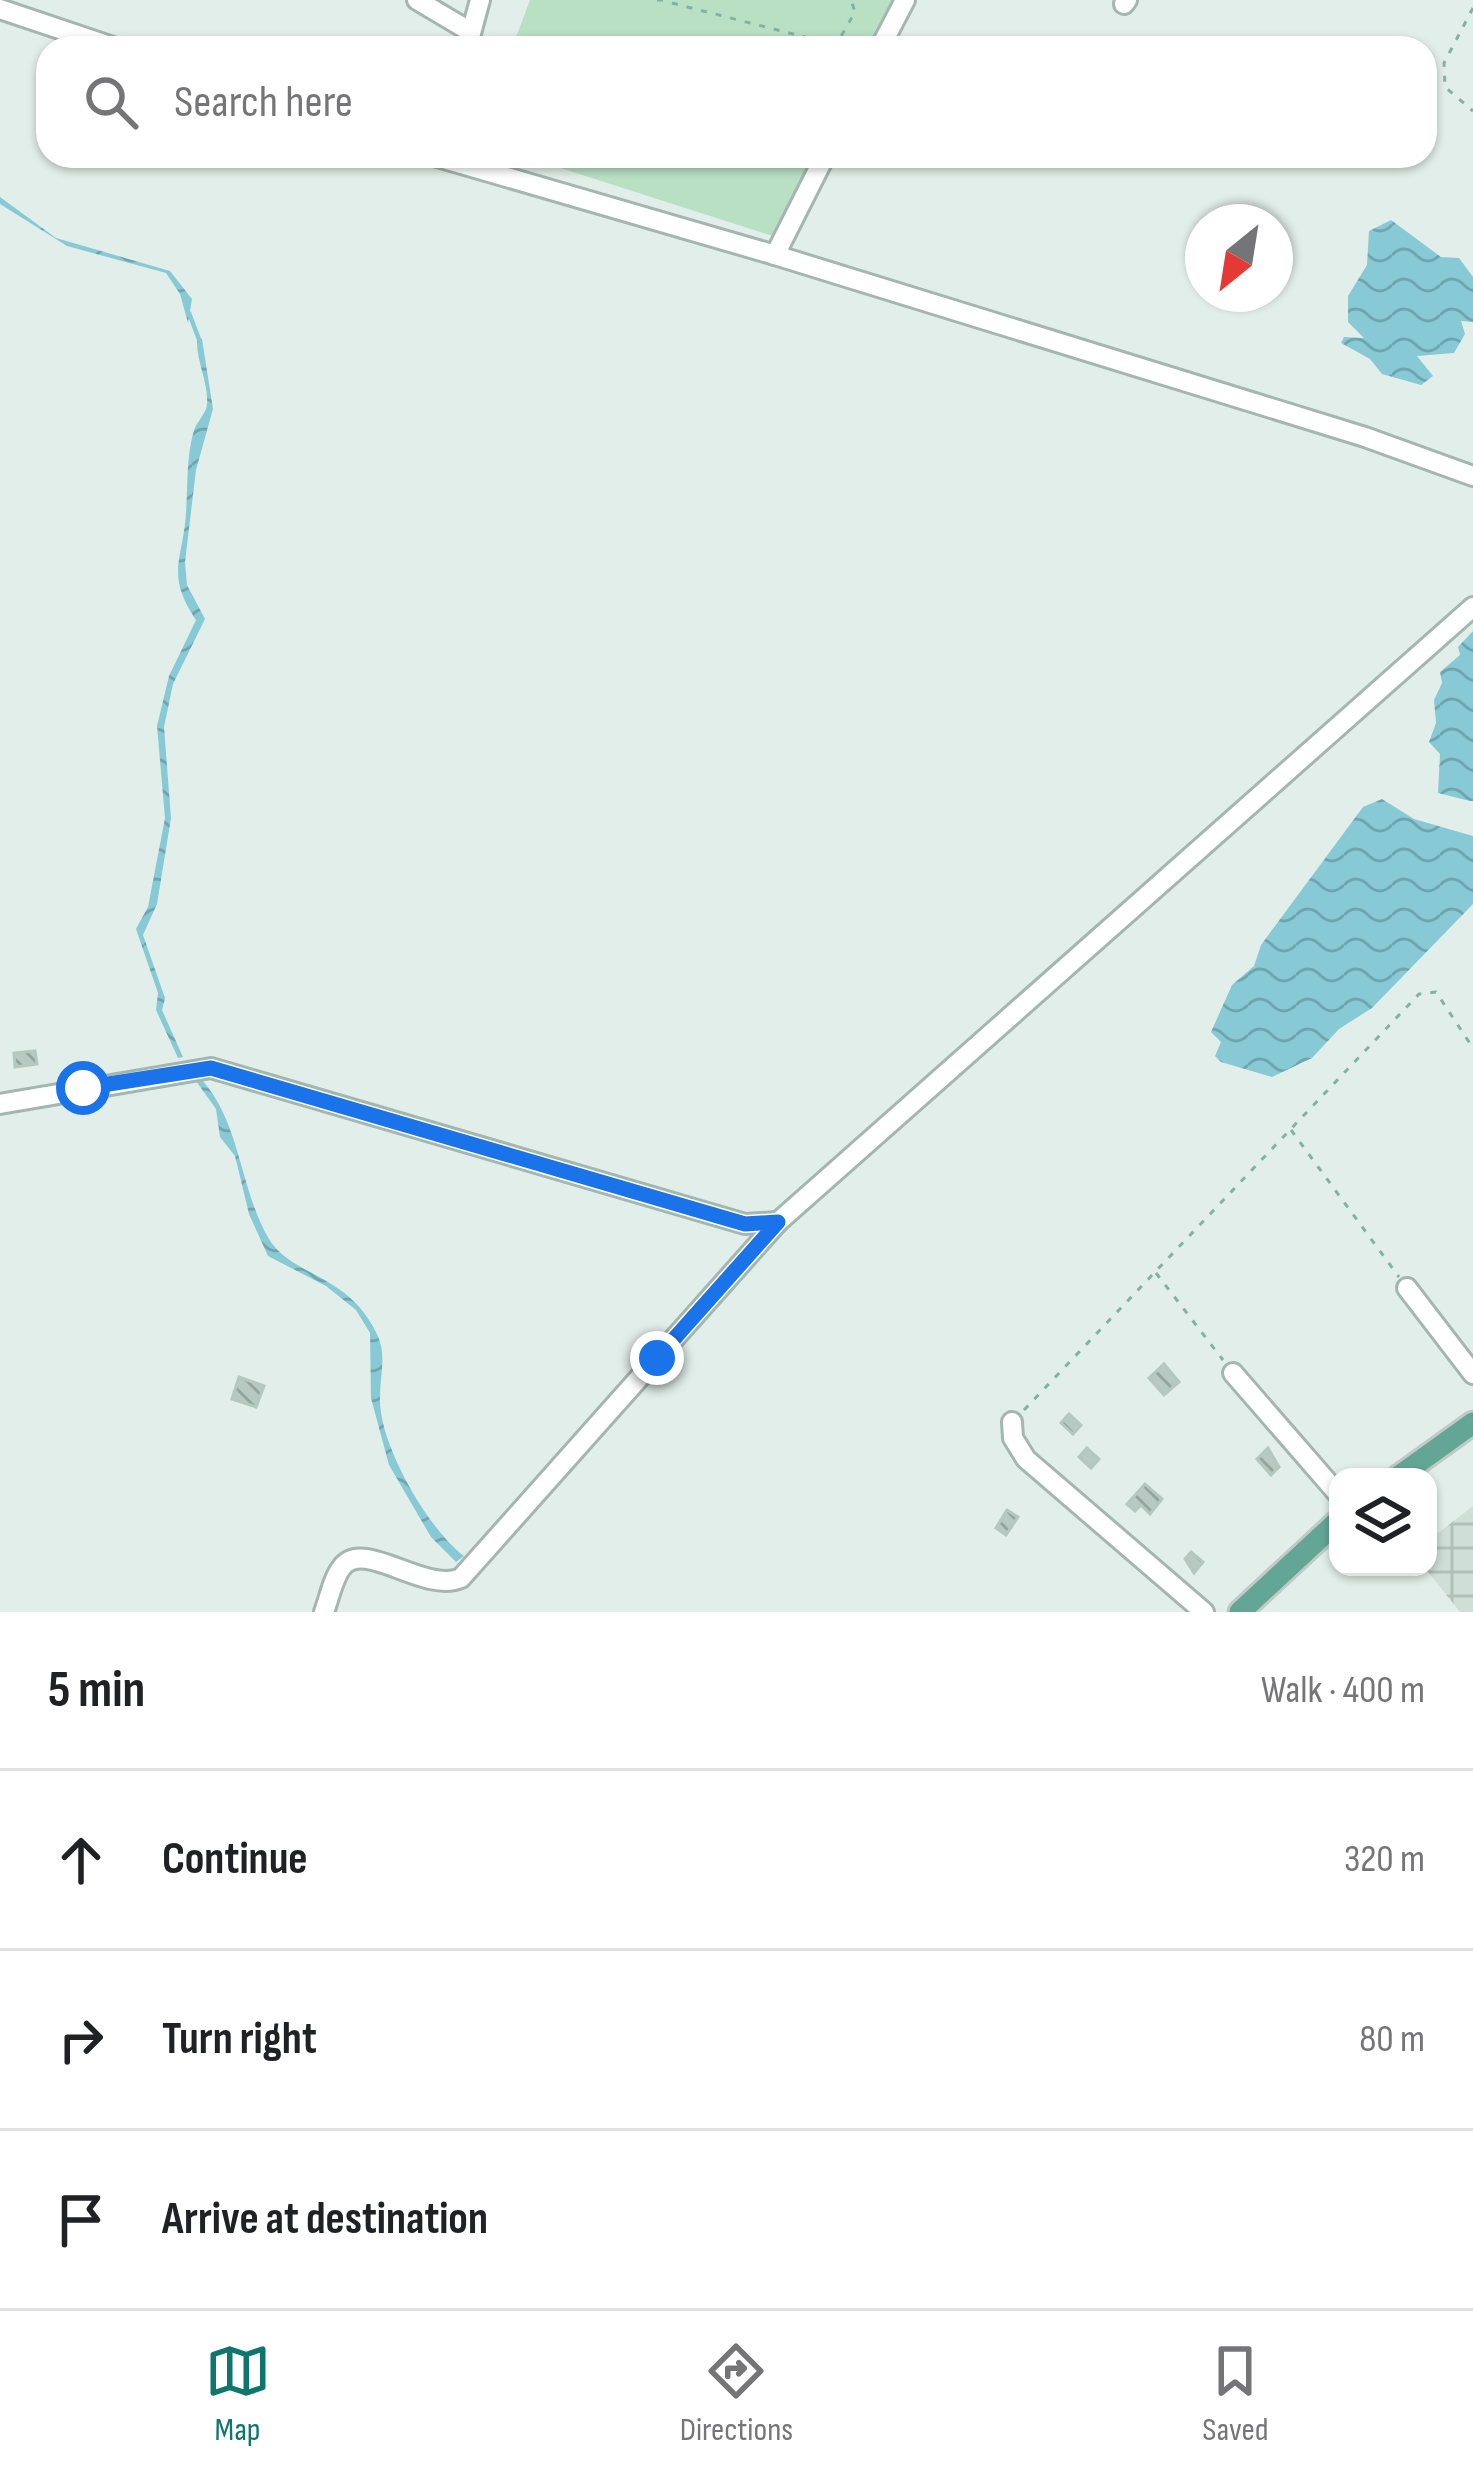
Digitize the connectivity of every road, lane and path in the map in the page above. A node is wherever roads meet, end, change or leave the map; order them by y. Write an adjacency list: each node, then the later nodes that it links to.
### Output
1 (417, 0): 10 (street)
2 (480, 0): 11 (street)
3 (657, 0): 6 (path)
4 (851, 0): 13 (path)
5 (904, 0): 14 (street)
6 (672, 2): 12 (path)
7 (1473, 8): 15 (path)
8 (0, 9): 9 (street)
9 (80, 36)
10 (464, 36)
11 (470, 36)
12 (802, 36)
13 (841, 36)
14 (886, 36)
15 (1473, 110)
16 (479, 168): 18 (street)
17 (820, 168): 18 (street)
18 (776, 255): 19 (street)
19 (1473, 476)
20 (1473, 607): 24 (street)
21 (1473, 1048): 23 (path)
22 (0, 1104): 24 (street)
23 (1291, 1129): 25 (path); 26 (path)
24 (778, 1222): 34 (street)
25 (1155, 1271): 27 (path); 29 (path)
26 (1407, 1288): 28 (street)
27 (1233, 1373): 32 (street)
28 (1473, 1375)
29 (1012, 1422): 35 (street)
30 (1473, 1423): 31 (main road)
31 (1410, 1468)
32 (1329, 1484)
33 (1329, 1529): 36 (main road)
34 (324, 1612)
35 (1204, 1612)
36 (1240, 1612)

